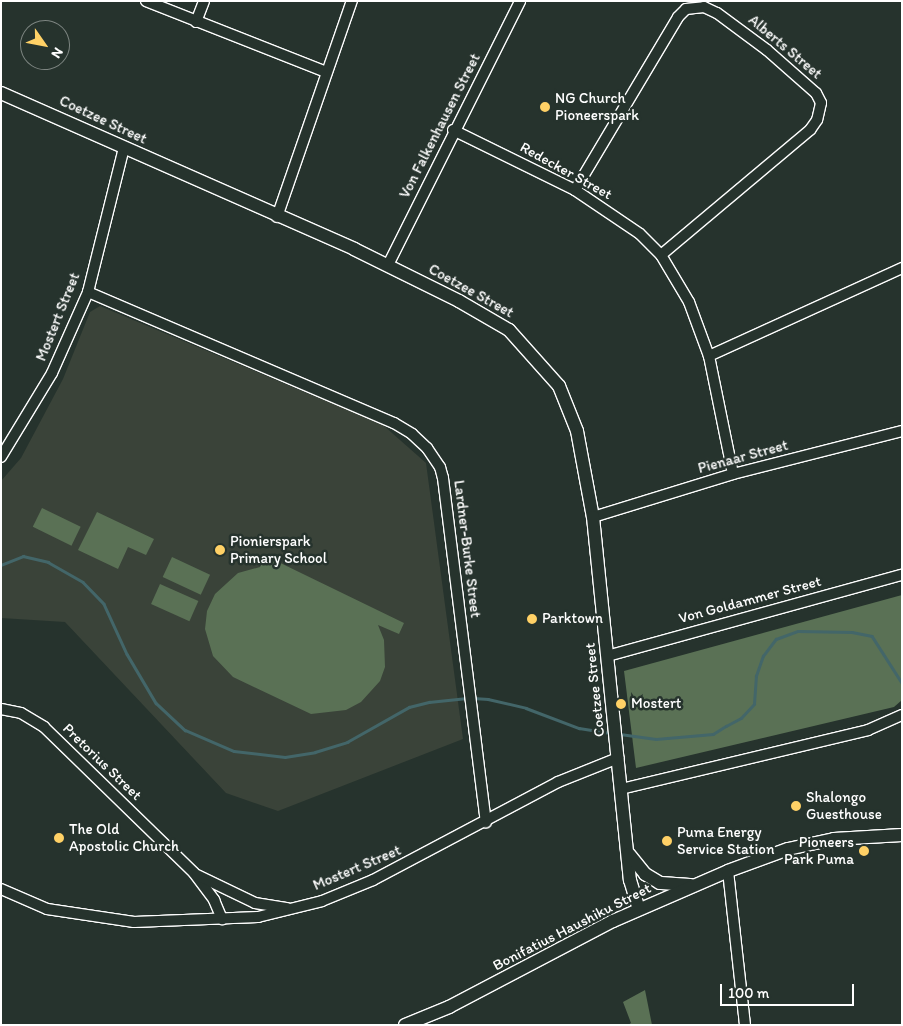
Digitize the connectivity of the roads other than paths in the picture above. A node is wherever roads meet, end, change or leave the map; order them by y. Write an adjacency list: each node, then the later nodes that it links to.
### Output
1 (146, 1): 5 (street)
2 (204, 1): 5 (street)
3 (352, 1): 6 (street)
4 (520, 1): 8 (street, Von Falkenhausen Street)
5 (196, 22): 6 (street)
6 (326, 72): 11 (street)
7 (1, 93): 9 (street, Coetzee Street)
8 (453, 130): 10 (street, Redecker Street); 13 (street, Von Falkenhausen Street)
9 (124, 148): 11 (street, Coetzee Street); 15 (street, Mostert Street)
10 (574, 190): 12 (street, Redecker Street); 12 (street, Alberts Street)
11 (277, 217): 13 (street, Coetzee Street)
12 (661, 255): 16 (street, Redecker Street)
13 (388, 265): 20 (street, Coetzee Street)
14 (902, 268): 16 (street)
15 (88, 292): 18 (street, Mostert Street); 27 (street, Lardner-Burke Street)
16 (709, 356): 19 (street, Redecker Street)
17 (902, 431): 19 (street, Pienaar Street)
18 (1, 457)
19 (733, 474): 20 (street, Pienaar Street)
20 (593, 516): 22 (street, Coetzee Street)
21 (902, 575): 22 (street, Von Goldammer Street)
22 (607, 656): 25 (street, Coetzee Street)
23 (1, 709): 31 (street, Pretorius Street)
24 (899, 716): 26 (street)
25 (618, 758): 26 (street, Coetzee Street); 27 (street, Mostert Street)
26 (621, 789): 29 (street, Coetzee Street)
27 (486, 822): 35 (street, Mostert Street)
28 (902, 834): 30 (street, Bonifatius Haushiku Street)
29 (629, 854): 32 (street, Coetzee Street); 33 (street)
30 (728, 871): 33 (street, Bonifatius Haushiku Street); 40 (street)
31 (194, 873): 35 (street, Pretorius Street); 37 (street, Pretorius Street)
32 (630, 880): 36 (street, Coetzee Street); 38 (street)
33 (702, 884): 36 (street, Bonifatius Haushiku Street)
34 (1, 889): 37 (street, Mostert Street)
35 (289, 908): 37 (street, Mostert Street)
36 (638, 909): 38 (street, Bonifatius Haushiku Street)
37 (222, 919)
38 (613, 921): 39 (street, Bonifatius Haushiku Street)
39 (405, 1025)
40 (745, 1025)

